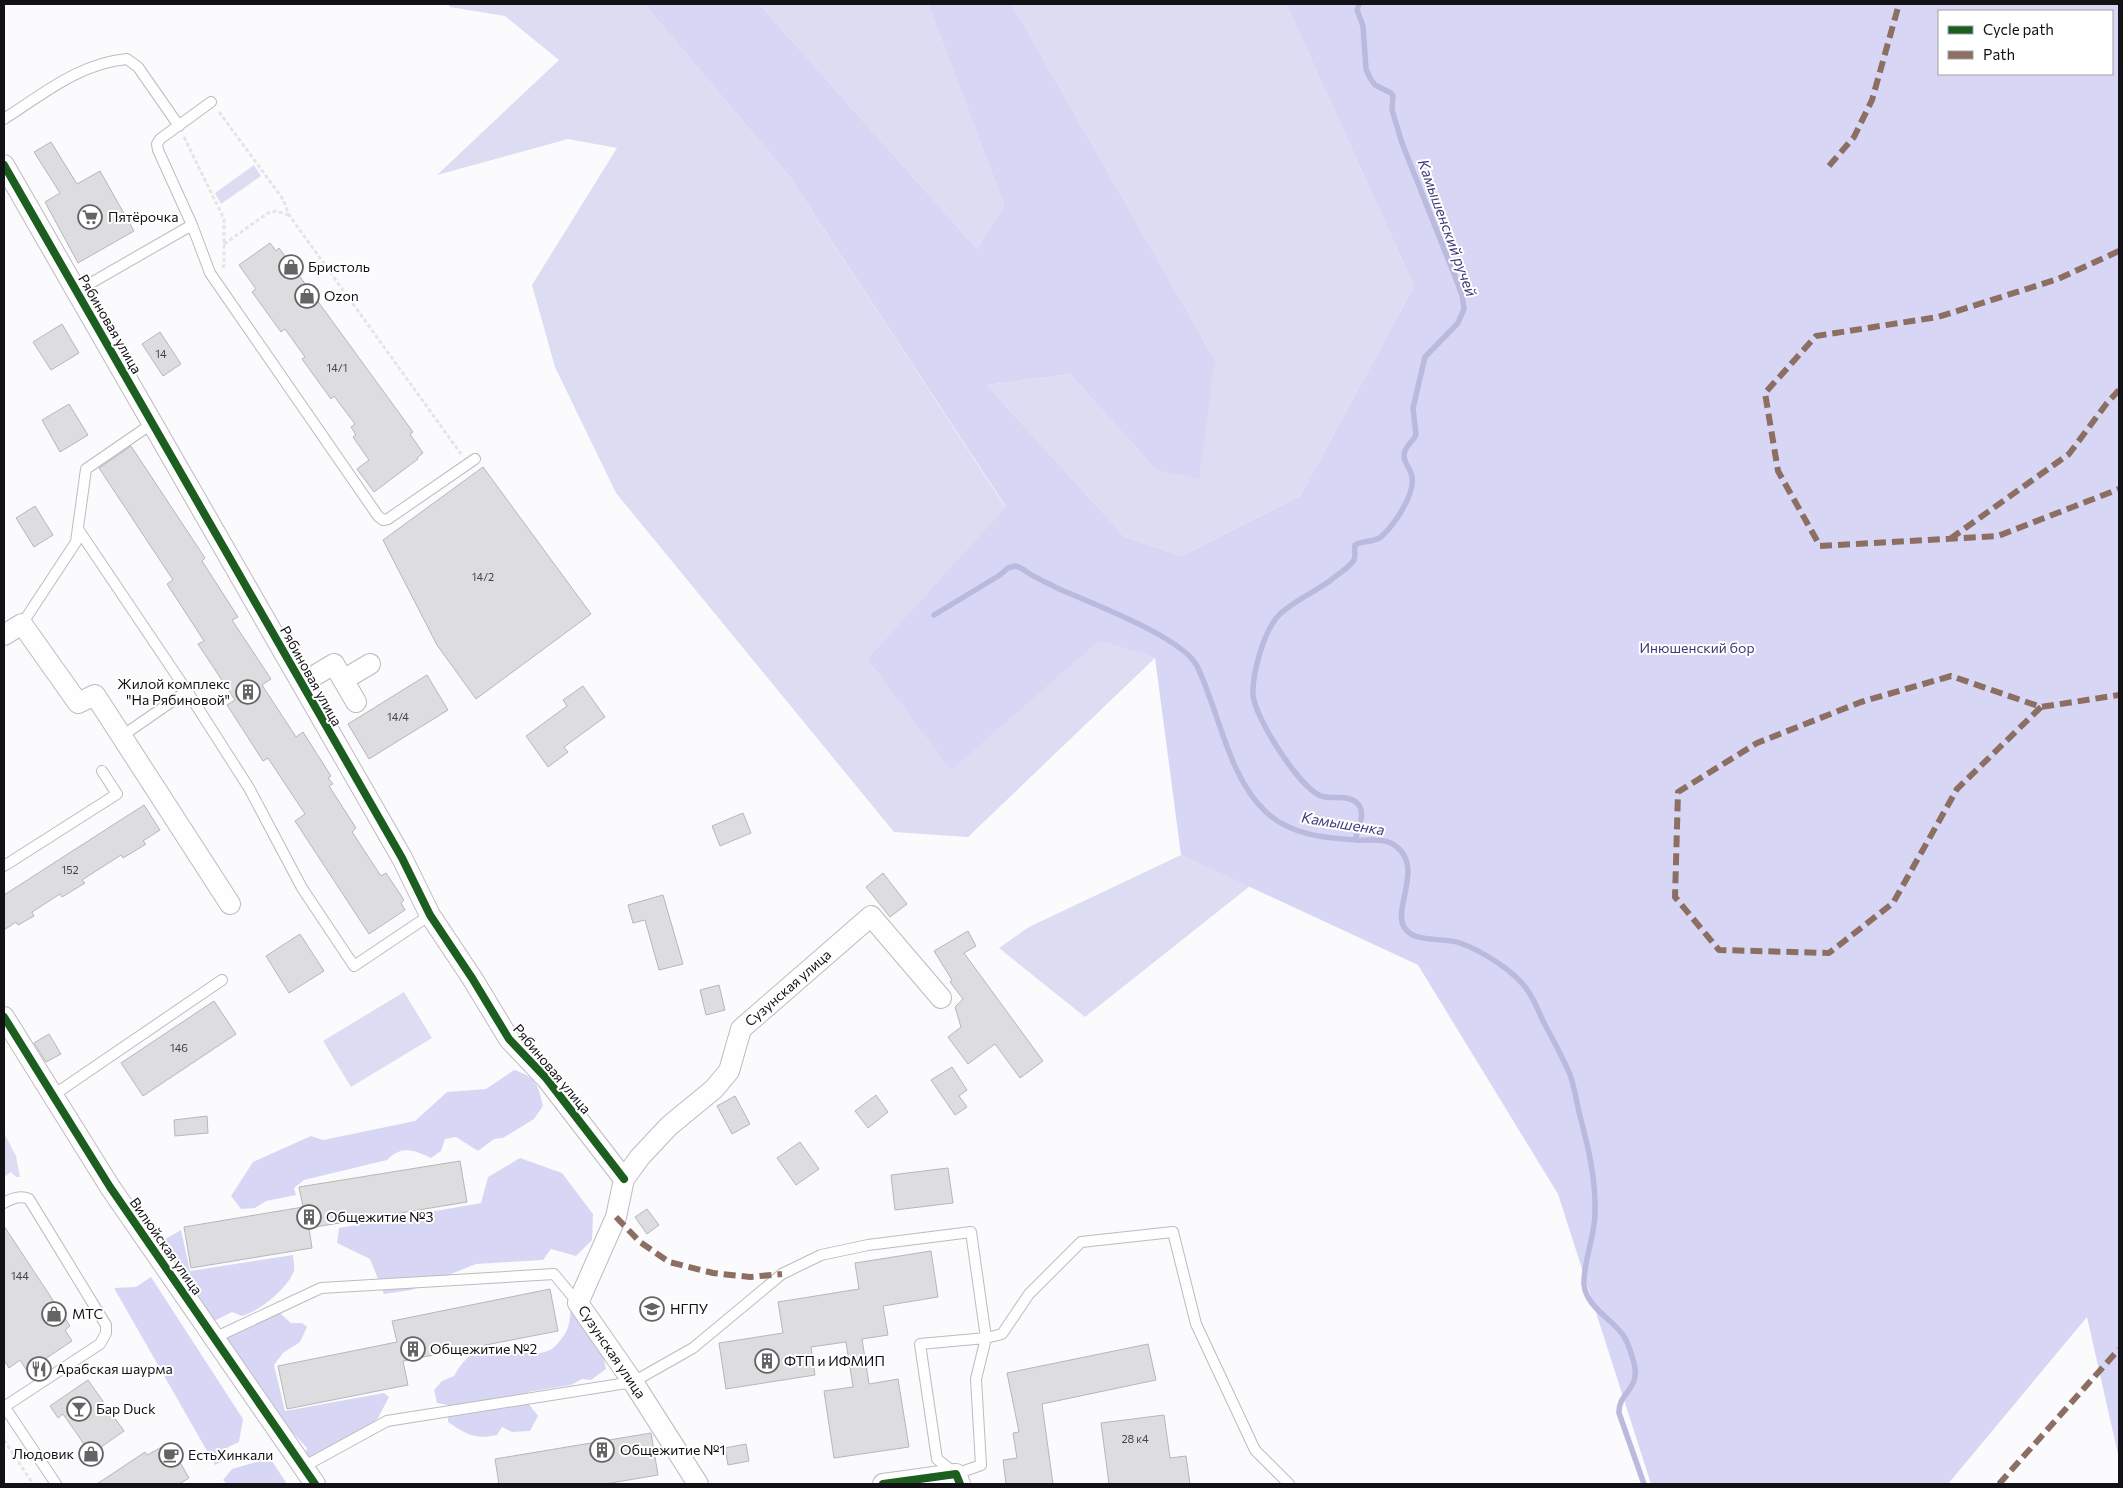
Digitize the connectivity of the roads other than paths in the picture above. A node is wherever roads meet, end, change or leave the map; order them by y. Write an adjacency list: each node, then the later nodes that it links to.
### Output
1 (211, 102): 3 (lane)
2 (4, 119): 3 (lane)
3 (179, 126): 5 (lane)
4 (4, 164): 6 (street, Рябиновая улица)
5 (192, 225): 6 (lane); 8 (lane)
6 (76, 291): 7 (street, Рябиновая улица)
7 (153, 423): 9 (lane); 14 (street, Рябиновая улица)
8 (471, 461)
9 (78, 529): 10 (lane); 15 (lane)
10 (22, 624): 11 (street); 17 (street)
11 (4, 635)
12 (370, 664): 13 (street)
13 (343, 680): 14 (street); 16 (street)
14 (302, 683): 21 (street, Рябиновая улица)
15 (187, 691): 17 (lane); 21 (lane)
16 (356, 702)
17 (122, 736): 20 (street)
18 (102, 771): 19 (lane)
19 (4, 866)
20 (230, 904)
21 (430, 916): 26 (street, Рябиновая улица)
22 (222, 980): 25 (lane)
23 (941, 998): 26 (street, Сузунская улица)
24 (4, 1017): 25 (street, Вилюйская улица)
25 (52, 1096): 29 (street, Вилюйская улица)
26 (624, 1179): 28 (street, Сузунская улица)
27 (4, 1203): 32 (lane)
28 (578, 1303): 29 (lane); 31 (street, Сузунская улица)
29 (214, 1338): 33 (street, Вилюйская улица)
30 (986, 1338): 31 (lane); 34 (lane); 34 (lane); 39 (lane)
31 (633, 1382): 33 (lane); 37 (street, Сузунская улица)
32 (4, 1407): 35 (lane)
33 (303, 1468): 36 (street, Вилюйская улица)
34 (958, 1479): 38 (street)
35 (56, 1484)
36 (315, 1484)
37 (698, 1484)
38 (883, 1484)
39 (1289, 1484)

